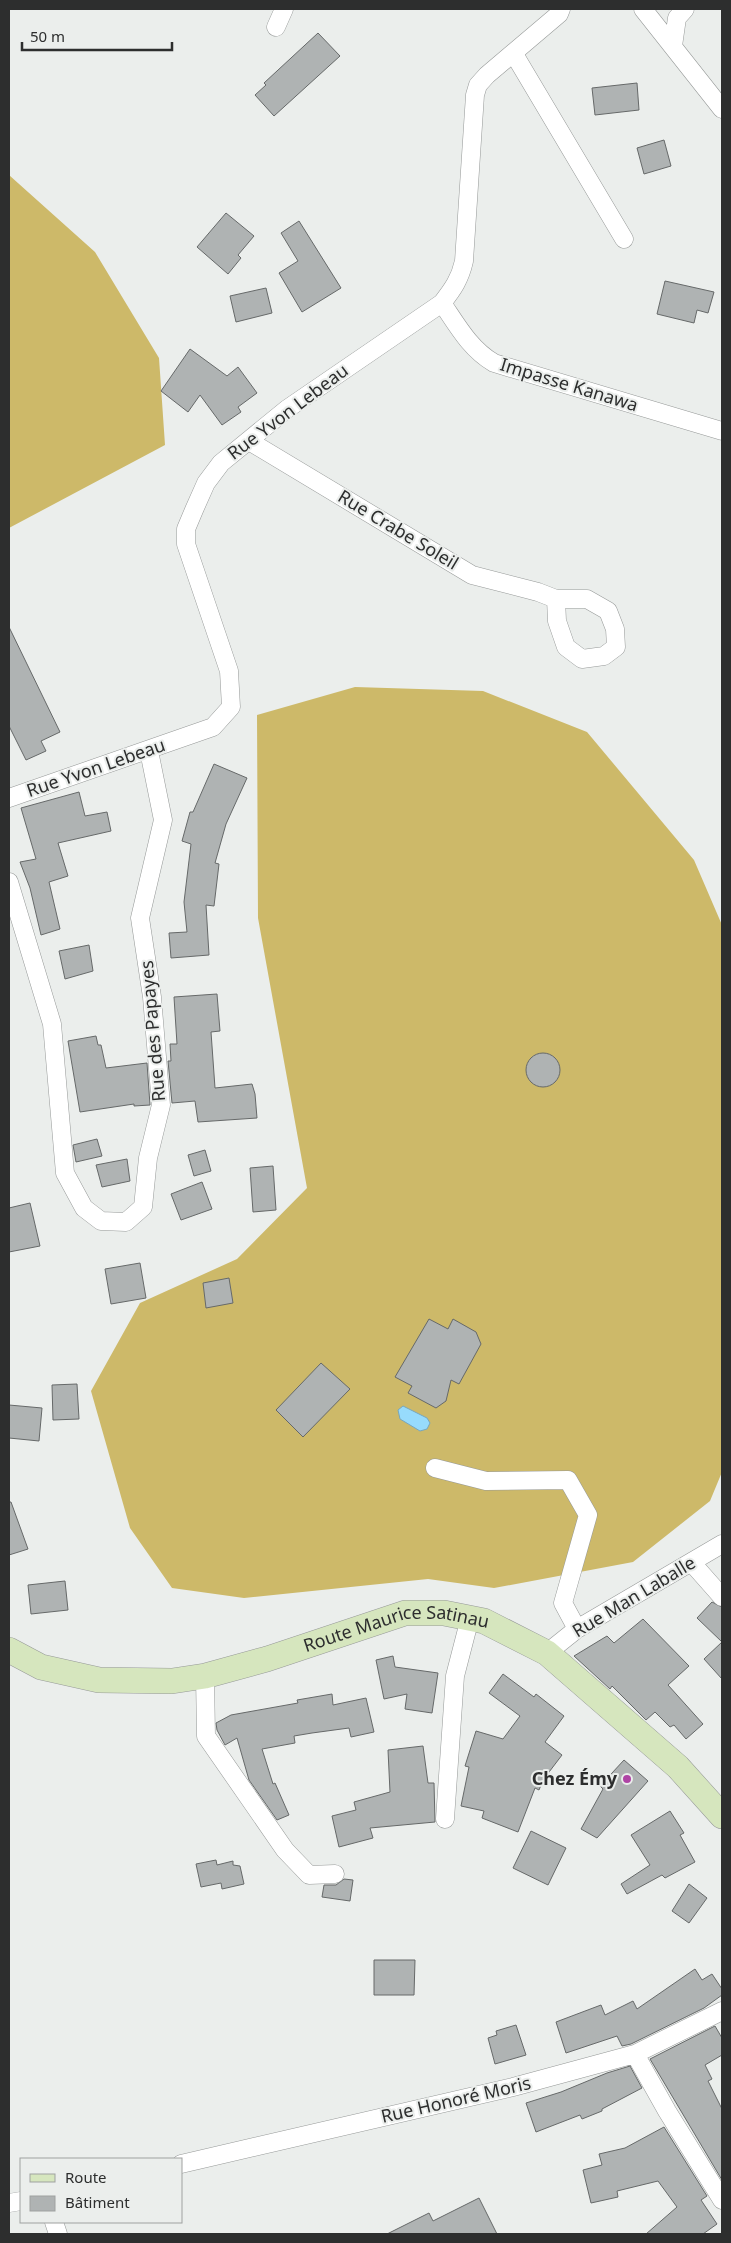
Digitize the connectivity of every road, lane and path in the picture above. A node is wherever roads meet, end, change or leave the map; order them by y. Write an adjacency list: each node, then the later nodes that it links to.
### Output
1 (284, 9): 5 (street)
2 (561, 9): 7 (street, Rue Yvon Lebeau)
3 (642, 9): 6 (street)
4 (685, 9): 6 (street)
5 (276, 27)
6 (673, 46): 8 (street)
7 (514, 54): 9 (street); 10 (street, Rue Yvon Lebeau)
8 (722, 110)
9 (624, 239)
10 (442, 303): 11 (street, Impasse Kanawa); 12 (street, Rue Yvon Lebeau)
11 (722, 431)
12 (248, 440): 13 (street, Rue Crabe Soleil); 14 (street, Rue Yvon Lebeau)
13 (556, 600)
14 (149, 751): 15 (street, Rue Yvon Lebeau); 16 (street, Rue des Papayes)
15 (9, 798)
16 (9, 882)
17 (436, 1468): 22 (street)
18 (722, 1544): 19 (street, Rue Man Laballe)
19 (692, 1562): 20 (street); 22 (street, Rue Man Laballe)
20 (722, 1597)
21 (470, 1618): 24 (main road, Route Maurice Satinau); 25 (main road, Route Maurice Satinau); 27 (street)
22 (577, 1629): 24 (street, Rue Man Laballe)
23 (9, 1650): 25 (main road, Route Maurice Satinau)
24 (547, 1653): 26 (main road, Route Maurice Satinau)
25 (205, 1676): 28 (street)
26 (722, 1816)
27 (445, 1819)
28 (335, 1874)
29 (722, 2011): 30 (street, Rue Honoré Moris)
30 (635, 2054): 31 (street, Rue Honoré Moris); 32 (street)
31 (182, 2164)
32 (722, 2200)

